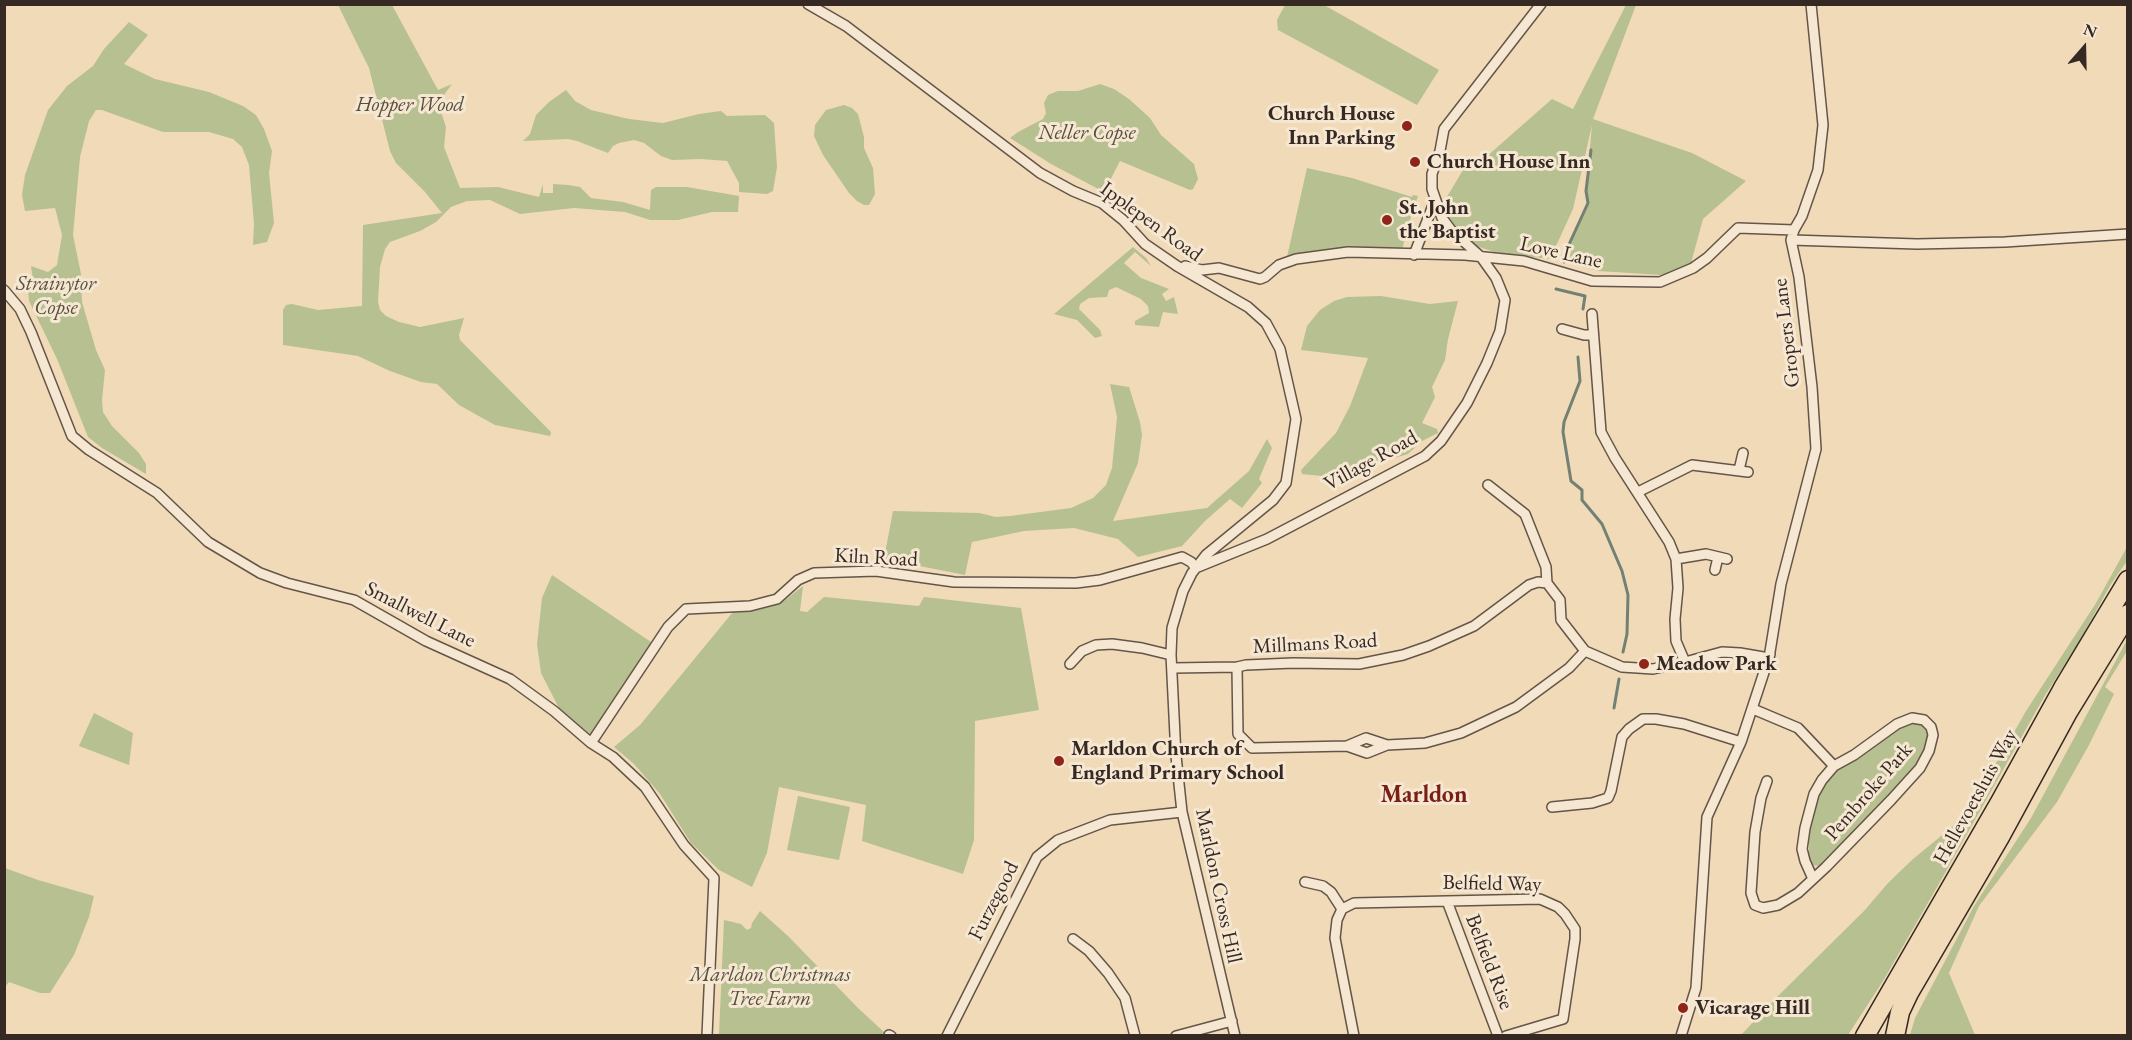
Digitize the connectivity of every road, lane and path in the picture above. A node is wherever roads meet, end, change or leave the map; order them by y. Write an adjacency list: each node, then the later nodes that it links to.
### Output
1 (807, 4): 10 (street, Ipplepen Road)
2 (1541, 4): 4 (street)
3 (1811, 4): 5 (street)
4 (1435, 200): 8 (street); 9 (street, Village Road)
5 (1794, 230): 7 (street); 9 (street, Love Lane)
6 (2127, 234): 7 (street)
7 (1791, 240): 27 (street, Gropers Lane)
8 (1414, 255): 9 (street, Love Lane); 10 (street, Love Lane)
9 (1481, 256): 19 (street, Village Road)
10 (1177, 266): 19 (street, Ipplepen Road)
11 (4, 290): 34 (street, Smallwell Lane)
12 (1592, 314): 14 (street)
13 (1562, 329): 14 (street)
14 (1593, 335): 17 (street)
15 (1743, 453): 17 (street)
16 (1488, 485): 22 (street)
17 (1638, 492): 18 (street)
18 (1676, 559): 20 (street); 28 (street)
19 (1196, 568): 26 (street, Marldon Cross Hill); 34 (street, Kiln Road)
20 (1715, 570)
21 (2127, 580): 54 (highway, Hellevoetsluis Way)
22 (1547, 583): 25 (street); 30 (street, Millmans Road)
23 (2127, 614): 55 (highway, Hellevoetsluis Way)
24 (1775, 628): 27 (street)
25 (1585, 651): 28 (street); 30 (street)
26 (1171, 655): 29 (street); 31 (street, Marldon Cross Hill)
27 (1769, 658): 28 (street); 32 (street)
28 (1685, 662)
29 (1070, 664)
30 (1237, 667): 31 (street, Millmans Road)
31 (1173, 668): 38 (street, Marldon Cross Hill)
32 (1753, 709): 33 (street); 35 (street, Pembroke Park)
33 (1741, 742): 37 (street); 53 (street)
34 (591, 743): 45 (street, Smallwell Lane)
35 (1834, 766): 39 (street, Pembroke Park); 39 (street, Pembroke Park)
36 (1767, 781): 39 (street, Pembroke Park)
37 (1552, 807)
38 (1182, 812): 44 (street, Marldon Cross Hill); 46 (street, Furzegood)
39 (1814, 879)
40 (1305, 882): 42 (street)
41 (1447, 901): 42 (street, Belfield Way); 51 (street, Belfield Rise); 52 (street, Belfield Way)
42 (1342, 909): 50 (street)
43 (1073, 939): 47 (street)
44 (1232, 1021): 48 (street); 49 (street, Marldon Cross Hill)
45 (707, 1035)
46 (947, 1035)
47 (1135, 1035)
48 (1176, 1035)
49 (1235, 1035)
50 (1354, 1035)
51 (1498, 1035)
52 (1506, 1035)
53 (1681, 1035)
54 (1865, 1035)
55 (1895, 1035)

